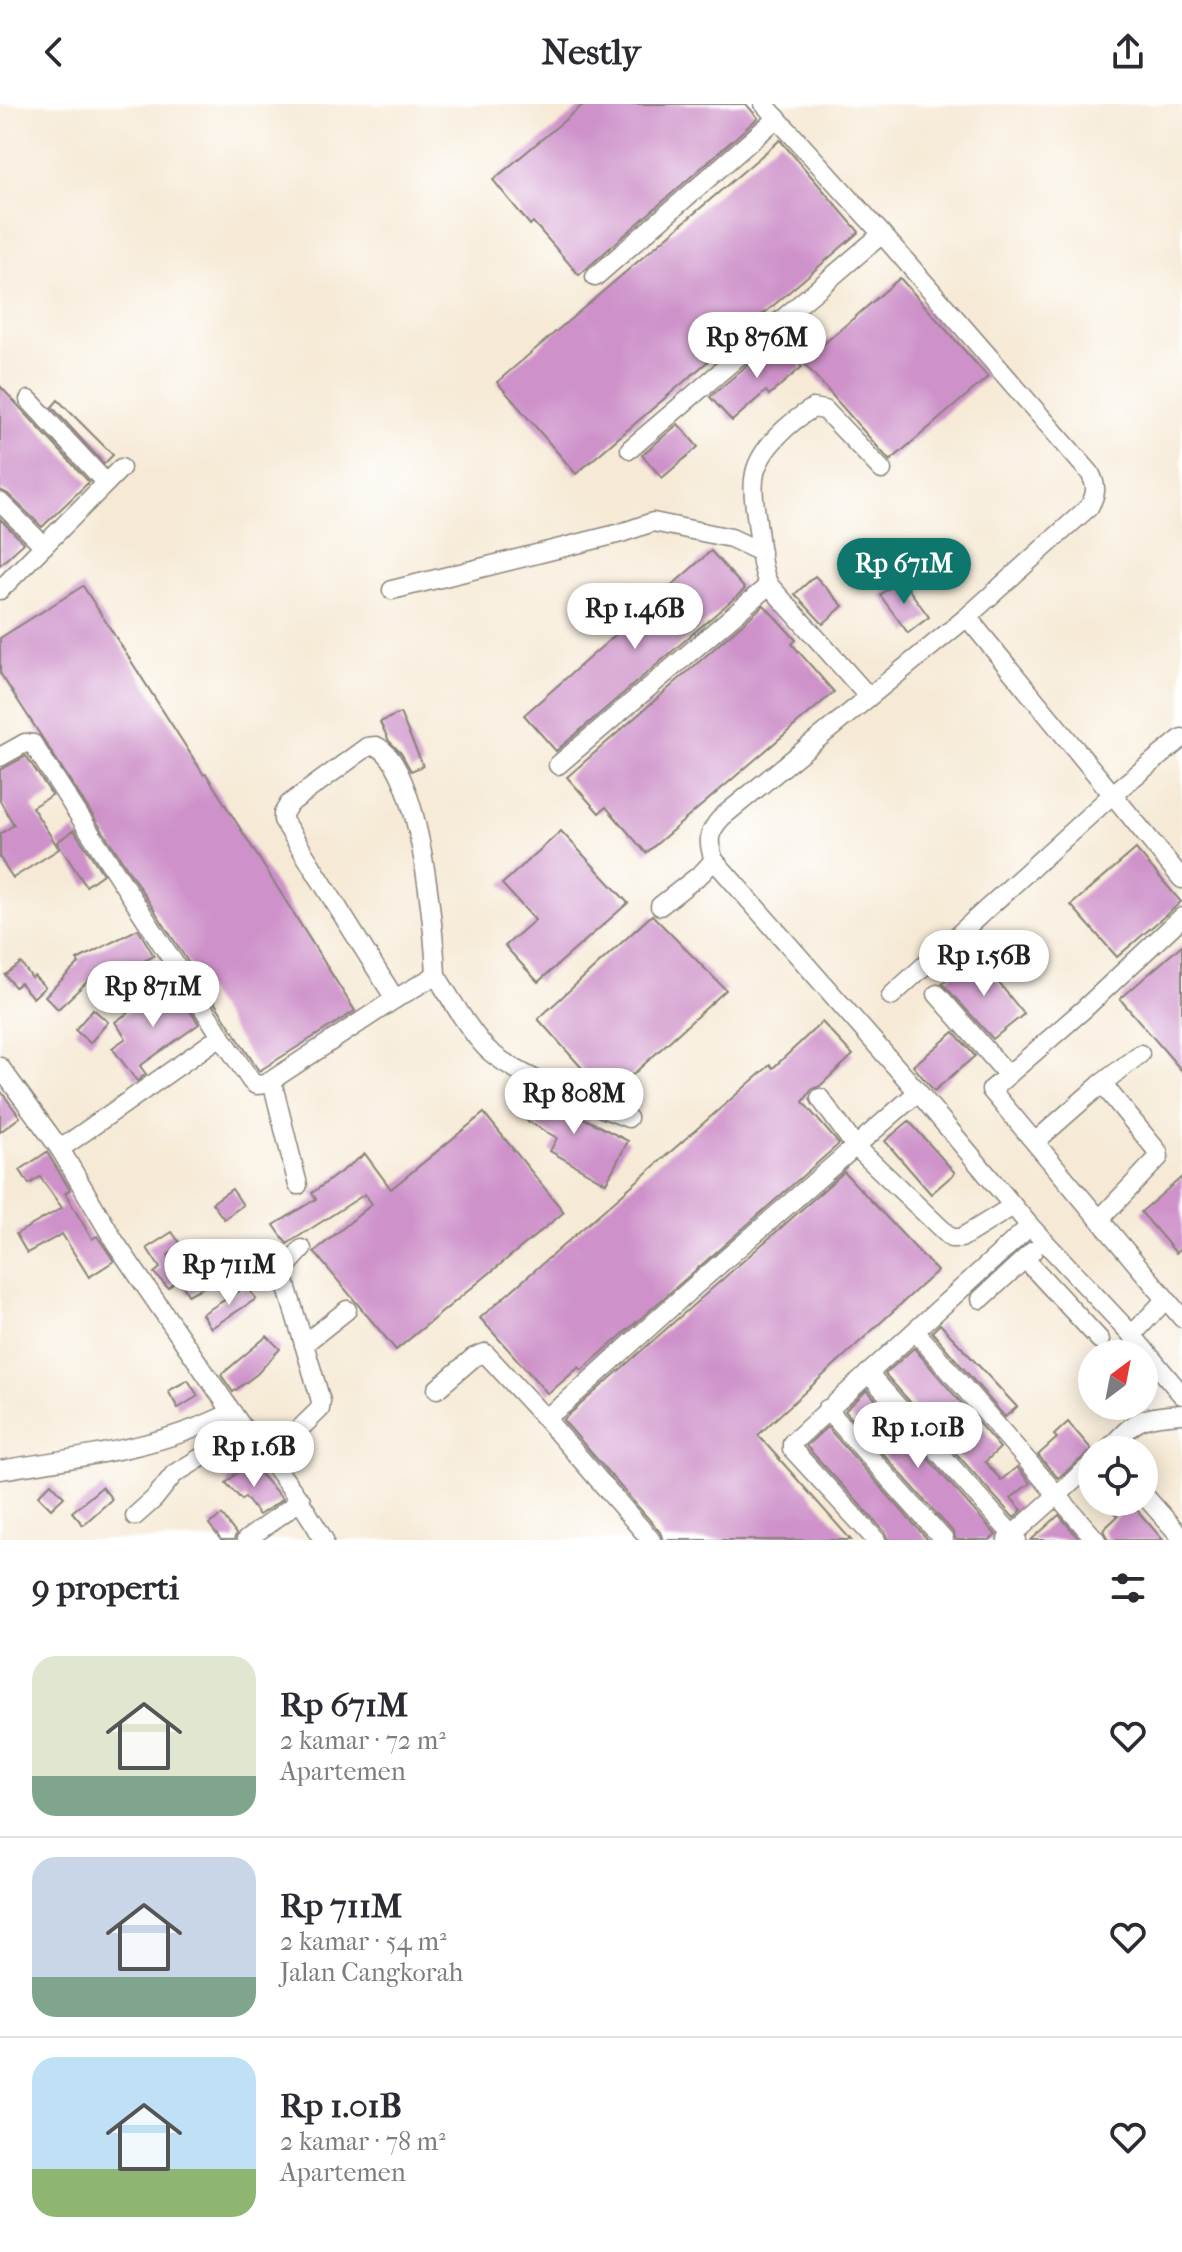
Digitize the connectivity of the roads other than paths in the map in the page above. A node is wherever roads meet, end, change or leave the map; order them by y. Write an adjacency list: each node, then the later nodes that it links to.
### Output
1 (771, 111): 2 (street); 3 (street)
2 (882, 234): 5 (street); 15 (street)
3 (595, 277)
4 (29, 400): 8 (street)
5 (630, 449)
6 (121, 468): 8 (street)
7 (882, 470): 11 (street)
8 (106, 483): 10 (street)
9 (0, 502): 10 (street)
10 (44, 546): 13 (street)
11 (761, 552): 12 (street); 14 (street)
12 (769, 585): 16 (street); 19 (street)
13 (0, 590)
14 (392, 590)
15 (967, 617): 16 (street); 20 (street)
16 (868, 696): 21 (street)
17 (1182, 738): 20 (street)
18 (0, 757): 29 (street)
19 (558, 765)
20 (1114, 793): 22 (street); 27 (street)
21 (714, 860): 23 (street); 35 (street)
22 (1182, 879)
23 (660, 906)
24 (1182, 917): 32 (street)
25 (436, 975): 28 (street); 28 (street); 37 (street)
26 (937, 994): 32 (street)
27 (891, 996)
28 (395, 999): 33 (street)
29 (221, 1036): 33 (street); 40 (street)
30 (1140, 1054): 34 (street)
31 (0, 1067): 40 (street)
32 (1008, 1075): 38 (street)
33 (272, 1081): 41 (street)
34 (1101, 1084): 38 (street); 43 (street)
35 (918, 1092): 39 (street); 42 (street)
36 (820, 1098): 39 (street)
37 (628, 1118)
38 (1035, 1142): 43 (street)
39 (855, 1146): 42 (street); 62 (street)
40 (60, 1149): 60 (street)
41 (298, 1185)
42 (1013, 1206): 44 (street)
43 (1100, 1219): 49 (street)
44 (1030, 1226): 45 (street); 52 (street)
45 (1044, 1242): 47 (street); 53 (street)
46 (302, 1249): 55 (street)
47 (1025, 1259): 48 (street); 54 (street)
48 (981, 1299)
49 (1166, 1299): 51 (street); 53 (street)
50 (347, 1310): 55 (street)
51 (1182, 1318)
52 (915, 1331): 56 (street); 68 (street)
53 (1132, 1335): 58 (street)
54 (1100, 1340)
55 (304, 1344): 65 (street)
56 (868, 1373): 59 (street); 72 (street)
57 (437, 1389): 62 (street)
58 (1182, 1395)
59 (827, 1409): 77 (street); 78 (street)
60 (232, 1412): 63 (street); 66 (street)
61 (1182, 1414): 64 (street)
62 (545, 1418): 76 (street)
63 (245, 1431): 65 (street); 71 (street)
64 (1120, 1436)
65 (270, 1458): 69 (street)
66 (0, 1470)
67 (1078, 1477): 68 (street)
68 (1058, 1495): 72 (street); 79 (street)
69 (301, 1500): 74 (street); 75 (street)
70 (1158, 1511): 73 (street)
71 (135, 1516)
72 (1012, 1538)
73 (1182, 1538)
74 (246, 1540)
75 (324, 1540)
76 (651, 1540)
77 (876, 1540)
78 (944, 1540)
79 (1096, 1540)

